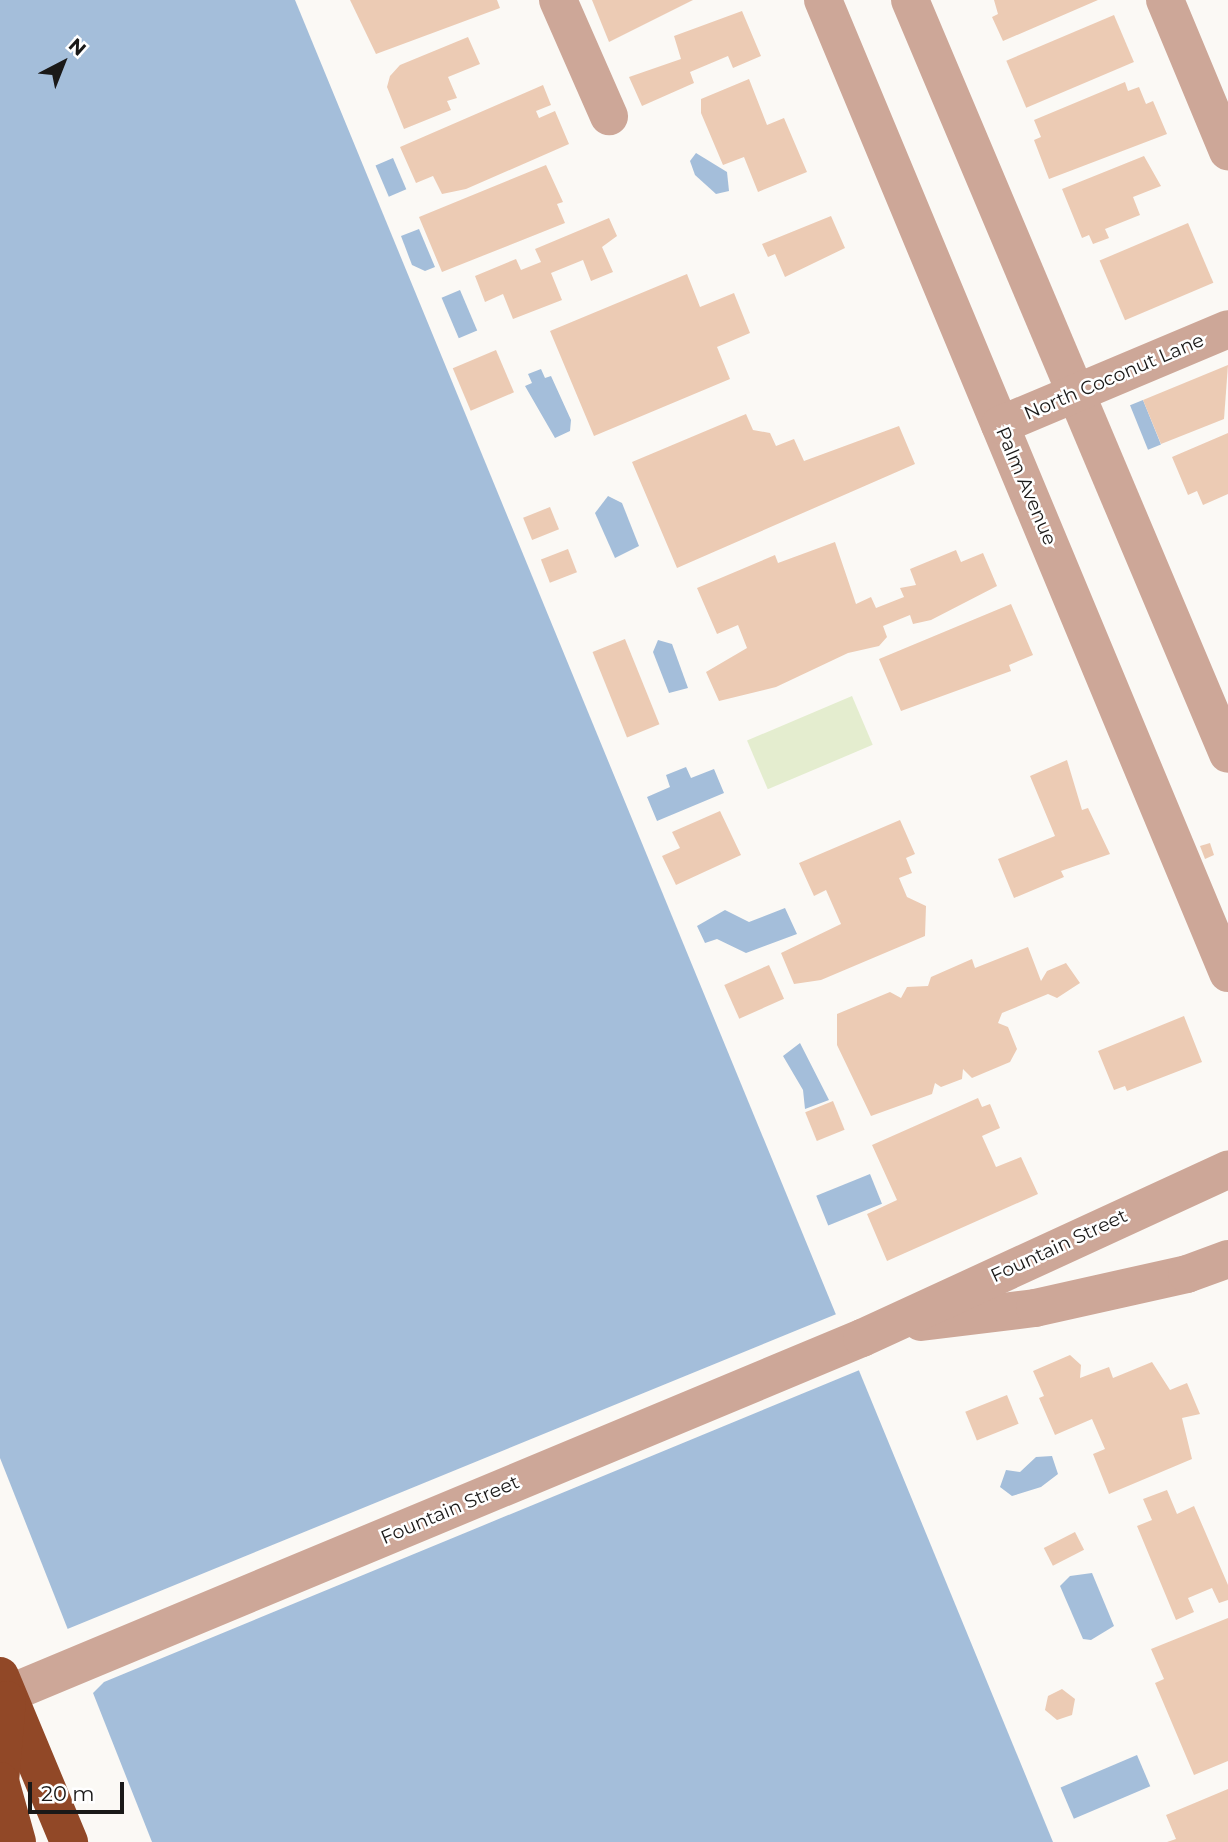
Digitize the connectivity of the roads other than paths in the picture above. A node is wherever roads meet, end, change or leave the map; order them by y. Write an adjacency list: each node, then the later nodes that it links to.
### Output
1 (558, 0): 5 (street)
2 (823, 0): 9 (street, Palm Avenue)
3 (910, 0): 8 (street)
4 (1165, 0): 6 (street)
5 (609, 116)
6 (1228, 151)
7 (1228, 329): 8 (street, North Coconut Lane)
8 (1076, 393): 9 (street, North Coconut Lane); 10 (street)
9 (1000, 425): 11 (street, Palm Avenue)
10 (1228, 754)
11 (1228, 973)
12 (1228, 1170): 14 (street, Fountain Street)
13 (1228, 1259): 14 (street, Fountain Street)
14 (876, 1332): 15 (street, Fountain Street)
15 (3, 1687): 16 (highway); 17 (highway)
16 (17, 1842)
17 (69, 1842)

